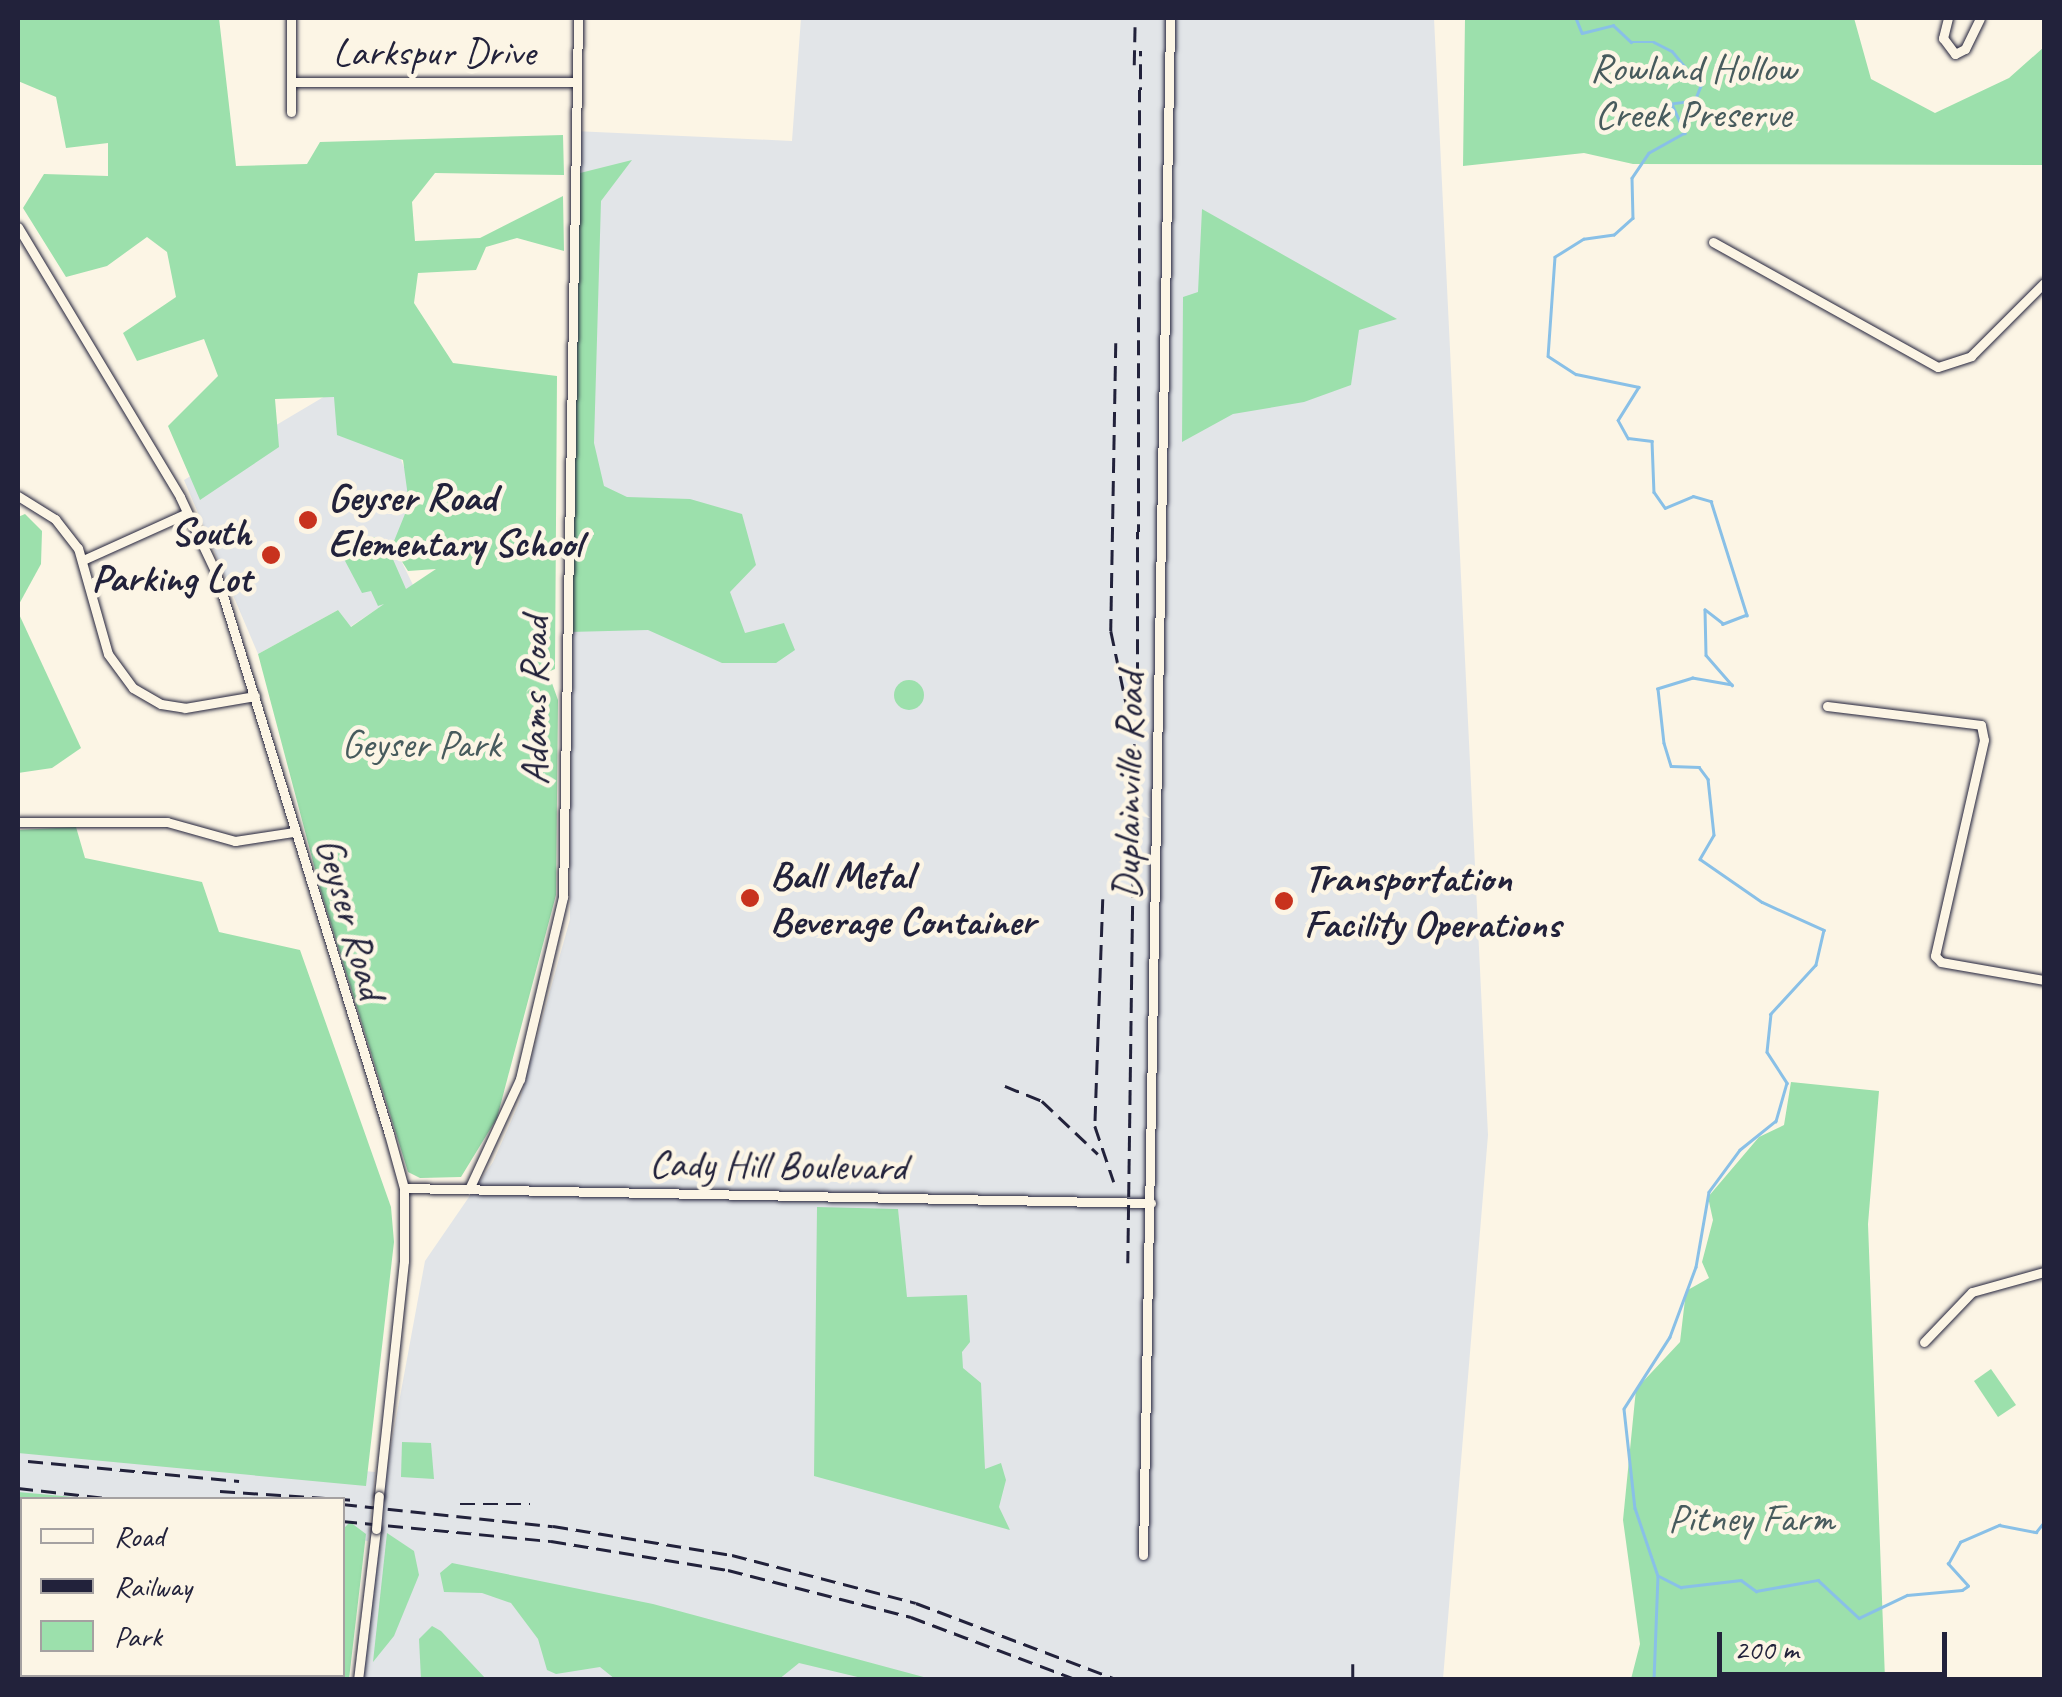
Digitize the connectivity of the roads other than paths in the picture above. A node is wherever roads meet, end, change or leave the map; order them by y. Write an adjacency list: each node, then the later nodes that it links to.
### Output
1 (291, 18): 6 (street)
2 (578, 18): 7 (street, Adams Road)
3 (1170, 18): 22 (street, Duplainville Road)
4 (1948, 18): 5 (street)
5 (1980, 18)
6 (293, 82): 7 (street, Larkspur Drive); 8 (street)
7 (576, 82): 21 (street, Adams Road)
8 (291, 112)
9 (18, 228): 13 (street, Geyser Road)
10 (1714, 242): 11 (street)
11 (2044, 282)
12 (18, 496): 14 (street)
13 (188, 512): 14 (street); 15 (street, Geyser Road)
14 (82, 560): 15 (street)
15 (256, 696): 18 (street, Geyser Road)
16 (1826, 706): 19 (street)
17 (18, 822): 18 (street)
18 (294, 832): 20 (street, Geyser Road)
19 (2044, 980)
20 (404, 1188): 21 (street, Cady Hill Boulevard); 26 (street, Geyser Road, bridge)
21 (468, 1189): 22 (street, Cady Hill Boulevard)
22 (1151, 1203): 25 (street, Duplainville Road)
23 (2044, 1272): 24 (street)
24 (1924, 1342)
25 (1143, 1555)
26 (358, 1680)

